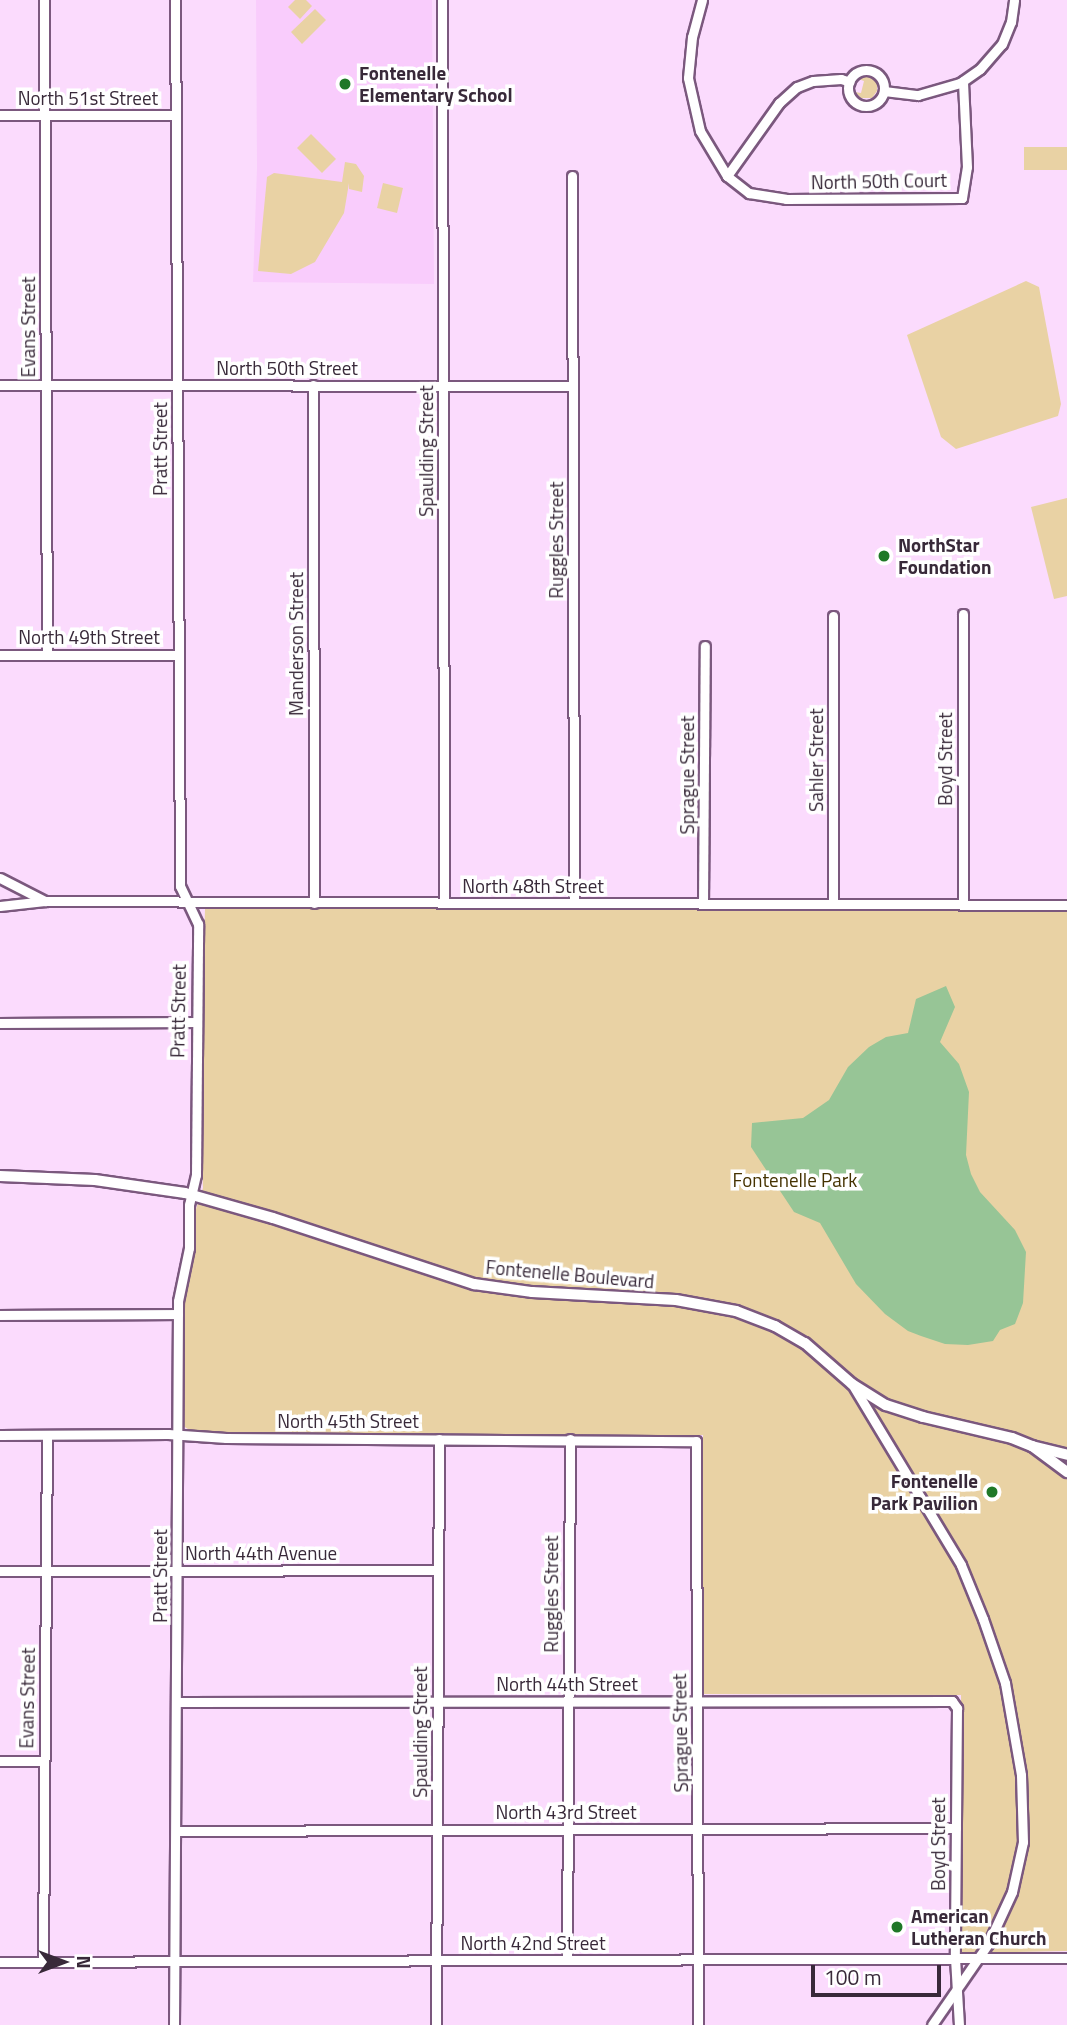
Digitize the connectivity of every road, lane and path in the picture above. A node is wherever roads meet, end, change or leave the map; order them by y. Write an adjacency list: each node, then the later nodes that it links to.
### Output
1 (44, 0): 10 (street, Evans Street)
2 (175, 0): 11 (street, Pratt Street)
3 (442, 0): 18 (street, Spaulding Street)
4 (702, 0): 13 (street)
5 (1014, 0): 6 (street)
6 (963, 81): 8 (street); 13 (street, North 50th Court)
7 (850, 82): 8 (street); 8 (street); 13 (street)
8 (884, 91)
9 (0, 115): 10 (street, North 51st Street)
10 (44, 115): 11 (street, North 51st Street); 15 (street, Evans Street)
11 (176, 115): 16 (street, Pratt Street)
12 (572, 176): 19 (street, Ruggles Street)
13 (727, 176)
14 (0, 385): 15 (street, North 50th Street)
15 (46, 385): 16 (street, North 50th Street); 24 (street, Evans Street)
16 (177, 385): 17 (street, North 50th Street); 25 (street, Pratt Street)
17 (313, 385): 18 (street, North 50th Street); 29 (street, Manderson Street)
18 (443, 385): 19 (street, North 50th Street); 30 (street, Spaulding Street)
19 (573, 386): 31 (street, Ruggles Street)
20 (963, 614): 34 (street, Boyd Street)
21 (833, 616): 33 (street, Sahler Street)
22 (705, 646): 32 (street, Sprague Street)
23 (0, 655): 24 (street, North 49th Street)
24 (47, 655): 25 (street, North 49th Street)
25 (179, 655): 28 (street, Pratt Street)
26 (0, 878): 27 (street)
27 (45, 901): 28 (street, North 48th Street); 36 (street, North 48th Street)
28 (186, 902): 29 (street, North 48th Street); 37 (street, Pratt Street)
29 (314, 902): 30 (street, North 48th Street)
30 (444, 903): 31 (street, North 48th Street)
31 (574, 903): 32 (street, North 48th Street)
32 (703, 904): 33 (street, North 48th Street)
33 (833, 904): 34 (street, North 48th Street)
34 (963, 904): 35 (street, North 48th Street)
35 (1067, 905)
36 (0, 906)
37 (195, 1022): 38 (street); 40 (street, Pratt Street)
38 (0, 1023)
39 (0, 1176): 40 (main road, Fontenelle Boulevard)
40 (192, 1195): 41 (street, Pratt Street); 43 (main road, Fontenelle Boulevard)
41 (178, 1314): 42 (street); 48 (street, Pratt Street)
42 (0, 1315)
43 (852, 1384): 44 (main road, Fontenelle Boulevard); 45 (street)
44 (886, 1405): 45 (street); 52 (main road, Fontenelle Boulevard)
45 (875, 1423): 72 (street)
46 (0, 1435): 47 (street, North 45th Street)
47 (47, 1435): 48 (street, North 45th Street); 57 (street, Evans Street)
48 (178, 1435): 50 (street, North 45th Street); 58 (street, Pratt Street)
49 (570, 1438): 50 (street, North 45th Street); 51 (street, North 45th Street); 59 (street, Ruggles Street)
50 (439, 1439): 55 (street, Spaulding Street)
51 (696, 1441): 60 (street, Sprague Street)
52 (1032, 1446): 53 (main road, Fontenelle Boulevard); 54 (main road, Fontenelle Boulevard)
53 (1067, 1455)
54 (1067, 1472)
55 (438, 1570): 58 (street, North 44th Avenue); 62 (street, Spaulding Street)
56 (0, 1571): 57 (street, North 44th Avenue)
57 (46, 1571): 58 (street, North 44th Avenue); 65 (street, Evans Street)
58 (177, 1571): 61 (street, Pratt Street)
59 (568, 1701): 60 (street, North 44th Street); 62 (street, North 44th Street); 67 (street, Ruggles Street)
60 (698, 1701): 63 (street, North 44th Street); 68 (street, Sprague Street)
61 (177, 1702): 62 (street, North 44th Street); 69 (street, Pratt Street)
62 (438, 1702): 70 (street, Spaulding Street)
63 (956, 1706): 66 (street, Boyd Street)
64 (0, 1761): 65 (street)
65 (44, 1761): 78 (street, Evans Street)
66 (956, 1828): 68 (street, North 43rd Street); 71 (street, Boyd Street)
67 (568, 1829): 68 (street, North 43rd Street); 70 (street, North 43rd Street); 74 (street, Ruggles Street)
68 (698, 1829): 75 (street, Sprague Street)
69 (176, 1830): 70 (street, North 43rd Street); 79 (street, Pratt Street)
70 (437, 1830): 76 (street, Spaulding Street)
71 (955, 1958): 72 (street, North 42nd Street); 75 (street, North 42nd Street); 80 (street, Boyd Street)
72 (979, 1958): 73 (street, North 42nd Street); 80 (street)
73 (1067, 1958)
74 (567, 1960): 75 (street, North 42nd Street); 76 (street, North 42nd Street)
75 (698, 1960): 83 (street, Sprague Street)
76 (436, 1961): 79 (street, North 42nd Street); 82 (street, Spaulding Street)
77 (0, 1962): 78 (street, North 42nd Street)
78 (43, 1962): 79 (street, North 42nd Street)
79 (175, 1962): 81 (street, Pratt Street)
80 (957, 1986): 84 (street); 85 (street, Boyd Street)
81 (174, 2025)
82 (436, 2025)
83 (698, 2025)
84 (932, 2025)
85 (959, 2025)

